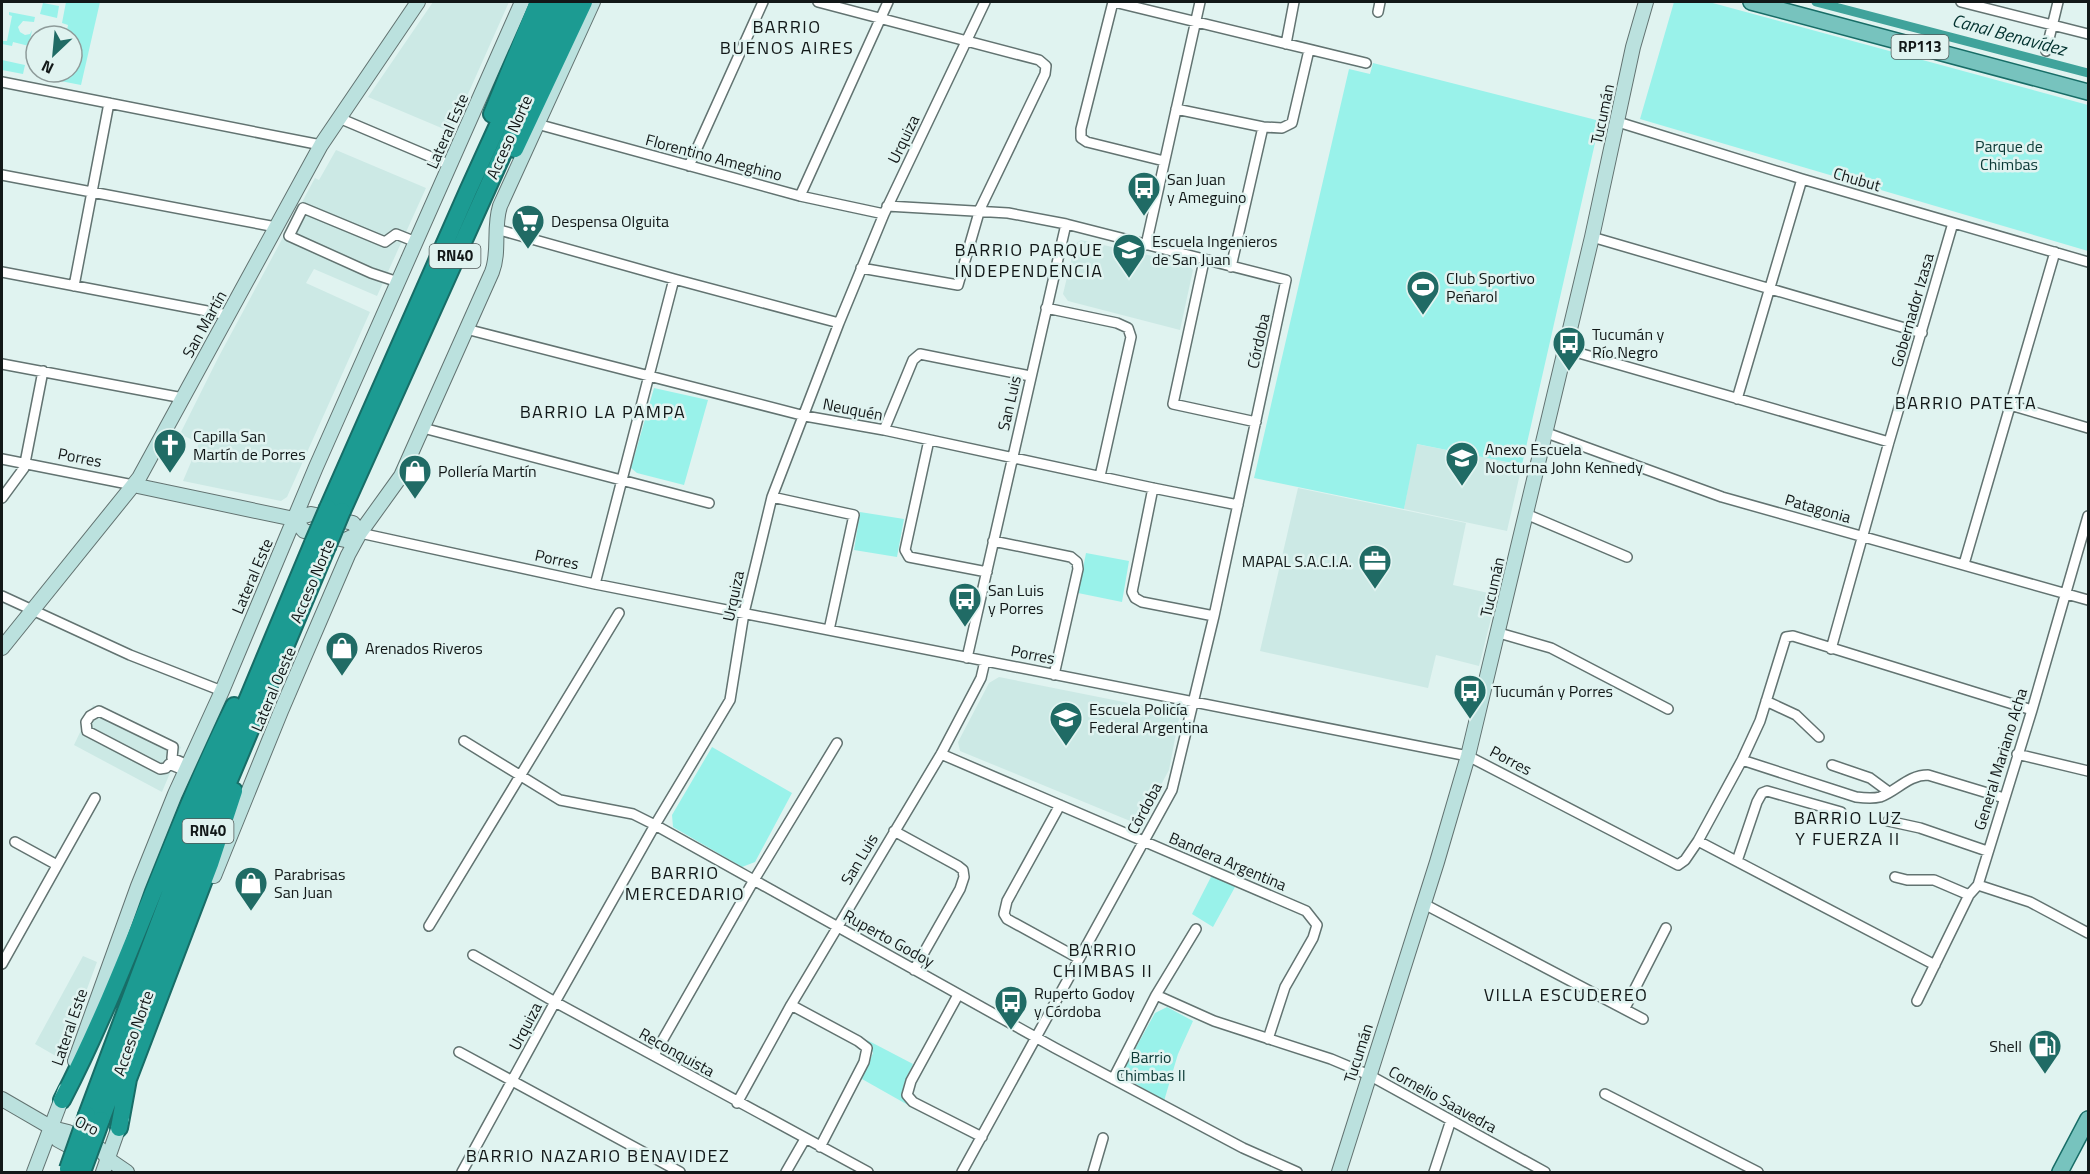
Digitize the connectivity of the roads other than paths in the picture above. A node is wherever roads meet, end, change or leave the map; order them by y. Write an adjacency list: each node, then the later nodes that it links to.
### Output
1 (418, 2): 34 (street, San Martín)
2 (522, 2): 40 (street, Lateral Este)
3 (538, 2): 44 (highway)
4 (554, 2): 44 (highway, Acceso Norte / RN40)
5 (571, 2): 56 (highway, Acceso Norte / RN40)
6 (584, 2): 56 (highway)
7 (593, 2): 36 (street, Lateral Oeste)
8 (763, 2): 41 (street)
9 (818, 2): 21 (street)
10 (888, 2): 21 (street)
11 (986, 2): 25 (street, Urquiza)
12 (1113, 2): 22 (street); 39 (street)
13 (1200, 2): 22 (street)
14 (1294, 2): 26 (street)
15 (1380, 2): 20 (street)
16 (1646, 2): 35 (street, Tucumán)
17 (1751, 2): 31 (main road, RP113)
18 (1961, 2): 23 (street)
19 (2058, 2): 23 (street)
20 (1378, 12)
21 (880, 18): 25 (street); 46 (street)
22 (1196, 22): 26 (street); 33 (street)
23 (2052, 25): 24 (street); 28 (street)
24 (2088, 34)
25 (966, 41): 47 (street, Urquiza); 48 (street)
26 (1286, 44): 27 (street)
27 (1309, 50): 29 (street); 37 (street)
28 (2046, 51)
29 (1366, 63)
30 (2, 82): 32 (street)
31 (2088, 92)
32 (109, 103): 38 (street); 45 (street)
33 (1176, 109): 37 (street); 39 (street)
34 (339, 118): 38 (street, San Martín); 40 (street)
35 (1618, 122): 43 (street, Chubut); 53 (street, Tucumán)
36 (537, 124): 41 (street, Florentino Ameghino); 52 (street, Lateral Oeste)
37 (1263, 127): 60 (street)
38 (321, 145): 51 (street, San Martín)
39 (1164, 161): 55 (street)
40 (450, 165): 54 (street, Lateral Este)
41 (689, 166): 46 (street, Florentino Ameghino)
42 (2, 175): 45 (street)
43 (1802, 179): 49 (street, Chubut); 67 (street)
44 (468, 191): 100 (highway, Acceso Norte / RN40)
45 (92, 192): 51 (street); 66 (street)
46 (800, 196): 47 (street, Florentino Ameghino)
47 (885, 210): 48 (street, Florentino Ameghino); 61 (street, Urquiza)
48 (979, 212): 50 (street, Florentino Ameghino); 61 (street)
49 (1953, 223): 57 (street, Chubut); 72 (street, Gobernador Izasa)
50 (1066, 224): 55 (street, Florentino Ameghino); 68 (street, San Luis)
51 (276, 227): 69 (street, San Martín)
52 (496, 229): 63 (street); 71 (street, Lateral Oeste)
53 (1592, 237): 67 (street); 73 (street, Tucumán)
54 (416, 242): 65 (street, Lateral Este); 65 (street)
55 (1146, 245): 58 (street, Florentino Ameghino)
56 (460, 246): 100 (highway, Acceso Norte / RN40)
57 (2055, 252): 59 (street, Chubut); 80 (street)
58 (1204, 261): 60 (street, Florentino Ameghino); 82 (street)
59 (2088, 262)
60 (1231, 267): 64 (street, Florentino Ameghino)
61 (861, 268): 70 (street, Urquiza)
62 (2, 272): 66 (street)
63 (674, 279): 70 (street); 76 (street)
64 (1286, 280): 82 (street, Córdoba)
65 (398, 282): 103 (street, Lateral Este)
66 (74, 286): 69 (street)
67 (1770, 289): 72 (street); 79 (street)
68 (1046, 308): 77 (street, San Luis); 92 (street)
69 (228, 315): 78 (street, San Martín)
70 (839, 323): 81 (street, Urquiza)
71 (466, 328): 76 (street, Neuquén); 83 (street, Lateral Oeste)
72 (1922, 333): 88 (street, Gobernador Izasa)
73 (1565, 349): 79 (street); 86 (street, Tucumán)
74 (2, 364): 75 (street)
75 (43, 371): 78 (street); 91 (street)
76 (649, 376): 81 (street, Neuquén); 93 (street)
77 (1030, 376): 85 (street); 89 (street, San Luis)
78 (183, 398): 94 (street, San Martín)
79 (1737, 399): 88 (street)
80 (2010, 405): 84 (street); 109 (street)
81 (805, 416): 85 (street, Neuquén); 96 (street, Urquiza)
82 (1257, 422): 99 (street, Córdoba)
83 (423, 428): 93 (street); 104 (street, Lateral Oeste)
84 (2088, 428)
85 (884, 430): 87 (street, Neuquén)
86 (1544, 432): 101 (street, Tucumán); 105 (street, Patagonia)
87 (929, 440): 89 (street, Neuquén); 110 (street)
88 (1889, 442): 105 (street, Gobernador Izasa)
89 (1012, 457): 92 (street, Neuquén); 106 (street, San Luis)
90 (2, 459): 91 (street, Porres)
91 (25, 463): 94 (street, Porres); 97 (street)
92 (1100, 476): 95 (street, Neuquén)
93 (621, 480): 98 (street); 111 (street)
94 (133, 485): 103 (street, Porres); 116 (street, San Martín)
95 (1153, 488): 99 (street, Neuquén); 119 (street)
96 (772, 497): 118 (street, Urquiza); 120 (street)
97 (2, 498)
98 (709, 502)
99 (1238, 505): 119 (street, Córdoba)
100 (335, 510): 107 (highway, Acceso Norte / RN40, bridge)
101 (1526, 514): 108 (street); 121 (street, Tucumán)
102 (2088, 516): 112 (street, General Mariano Acha)
103 (294, 519): 104 (street, Porres); 128 (street, Lateral Este)
104 (360, 532): 111 (street, Porres); 195 (street, Lateral Oeste)
105 (1862, 536): 109 (street, Patagonia); 123 (street, Gobernador Izasa)
106 (993, 541): 110 (street, San Luis); 127 (street)
107 (320, 545): 115 (highway, Acceso Norte / RN40); 125 (highway, Acceso Norte / RN40)
108 (1628, 557)
109 (1964, 564): 112 (street, Patagonia)
110 (987, 572): 124 (street, San Luis)
111 (595, 584): 118 (street, Porres)
112 (2066, 593): 114 (street, Patagonia); 132 (street, General Mariano Acha)
113 (2, 596): 116 (street)
114 (2088, 600)
115 (284, 609): 189 (highway); 191 (highway, Acceso Norte / RN40)
116 (31, 610): 122 (street, San Martín); 128 (street)
117 (619, 613): 143 (street)
118 (744, 613): 120 (street, Porres); 150 (street, Urquiza)
119 (1214, 616): 130 (street, Córdoba)
120 (829, 630): 124 (street, Porres)
121 (1499, 633): 131 (street); 138 (street, Tucumán)
122 (2, 648)
123 (1831, 649): 129 (street); 132 (street)
124 (967, 658): 126 (street, Porres)
125 (279, 660): 191 (highway, Acceso Norte / RN40); 195 (highway)
126 (985, 662): 127 (street, Porres); 136 (street, San Luis)
127 (1054, 675): 130 (street, Porres)
128 (222, 691): 141 (street, Lateral Este)
129 (1766, 701): 133 (street); 139 (street)
130 (1193, 703): 138 (street, Porres); 152 (street, Córdoba)
131 (1668, 709)
132 (2032, 710): 137 (street, General Mariano Acha)
133 (1819, 737)
134 (464, 741): 143 (street, Ruperto Godoy)
135 (837, 743): 159 (street)
136 (940, 754): 147 (street, Bandera Argentina); 151 (street, San Luis)
137 (2017, 754): 142 (street); 146 (street, General Mariano Acha)
138 (1468, 756): 153 (street, Porres); 162 (street, Tucumán)
139 (1742, 760): 144 (street); 153 (street)
140 (1832, 765): 144 (street)
141 (187, 768): 141 (street); 189 (street, Lateral Este)
142 (2088, 771)
143 (520, 776): 150 (street, Ruperto Godoy); 163 (street)
144 (1889, 792): 146 (street)
145 (95, 798): 157 (street)
146 (2004, 798): 155 (street, General Mariano Acha)
147 (1059, 805): 152 (street, Bandera Argentina); 169 (street)
148 (1841, 812): 156 (street)
149 (1888, 821): 155 (street)
150 (655, 825): 159 (street, Ruperto Godoy); 176 (street, Urquiza)
151 (894, 831): 164 (street, San Luis); 172 (street)
152 (1144, 841): 169 (street, Córdoba); 181 (street, Bandera Argentina)
153 (1698, 841): 156 (street)
154 (15, 842): 157 (street)
155 (1987, 851): 160 (street, General Mariano Acha)
156 (1737, 861): 171 (street)
157 (57, 865): 170 (street)
158 (1895, 877): 161 (street)
159 (754, 880): 164 (street, Ruperto Godoy); 183 (street)
160 (1978, 885): 161 (street, General Mariano Acha); 167 (street)
161 (1969, 895): 171 (street, General Mariano Acha)
162 (1424, 904): 178 (street); 184 (street, Tucumán)
163 (429, 926)
164 (837, 926): 172 (street, Ruperto Godoy); 177 (street, San Luis)
165 (1666, 927): 178 (street)
166 (1196, 929): 174 (street)
167 (2088, 933)
168 (473, 955): 176 (street, Reconquista)
169 (1078, 958): 180 (street, Córdoba)
170 (2, 964)
171 (1935, 964): 175 (street, General Mariano Acha)
172 (914, 970): 173 (street, Ruperto Godoy)
173 (958, 995): 180 (street, Ruperto Godoy); 196 (street)
174 (1156, 995): 181 (street, Cornelio Saavedra); 185 (street)
175 (1917, 1001)
176 (555, 1002): 183 (street, Reconquista); 186 (street, Urquiza)
177 (791, 1005): 190 (street, San Luis); 199 (street)
178 (1625, 1008): 179 (street)
179 (1643, 1019)
180 (1036, 1038): 185 (street, Ruperto Godoy); 196 (street, Córdoba)
181 (1268, 1039): 184 (street, Cornelio Saavedra)
182 (459, 1052): 186 (street)
183 (654, 1055): 190 (street, Reconquista)
184 (1369, 1075): 193 (street, Cornelio Saavedra); 211 (street, Tucumán)
185 (1113, 1079): 210 (street, Ruperto Godoy)
186 (512, 1083): 204 (street, Urquiza); 205 (street)
187 (1605, 1094): 214 (street)
188 (2, 1100): 194 (street, Oro)
189 (62, 1100): 194 (street, Lateral Este)
190 (737, 1103): 198 (street, Reconquista)
191 (94, 1117): 201 (highway, Acceso Norte / RN40, bridge)
192 (2088, 1119): 215 (main road)
193 (1451, 1120): 212 (street); 213 (street, Cornelio Saavedra)
194 (52, 1128): 200 (street, Oro); 202 (street, Lateral Este)
195 (119, 1128): 200 (street, Lateral Oeste)
196 (982, 1137): 208 (street, Córdoba)
197 (1103, 1138): 209 (street)
198 (805, 1139): 199 (street, Reconquista); 206 (street)
199 (820, 1147): 207 (street, Reconquista)
200 (105, 1166): 203 (street, Oro)
201 (72, 1171)
202 (34, 1173)
203 (127, 1173)
204 (462, 1173)
205 (680, 1173)
206 (786, 1173)
207 (868, 1173)
208 (962, 1173)
209 (1093, 1173)
210 (1297, 1173)
211 (1339, 1173)
212 (1434, 1173)
213 (1545, 1173)
214 (1758, 1173)
215 (2060, 1173)

